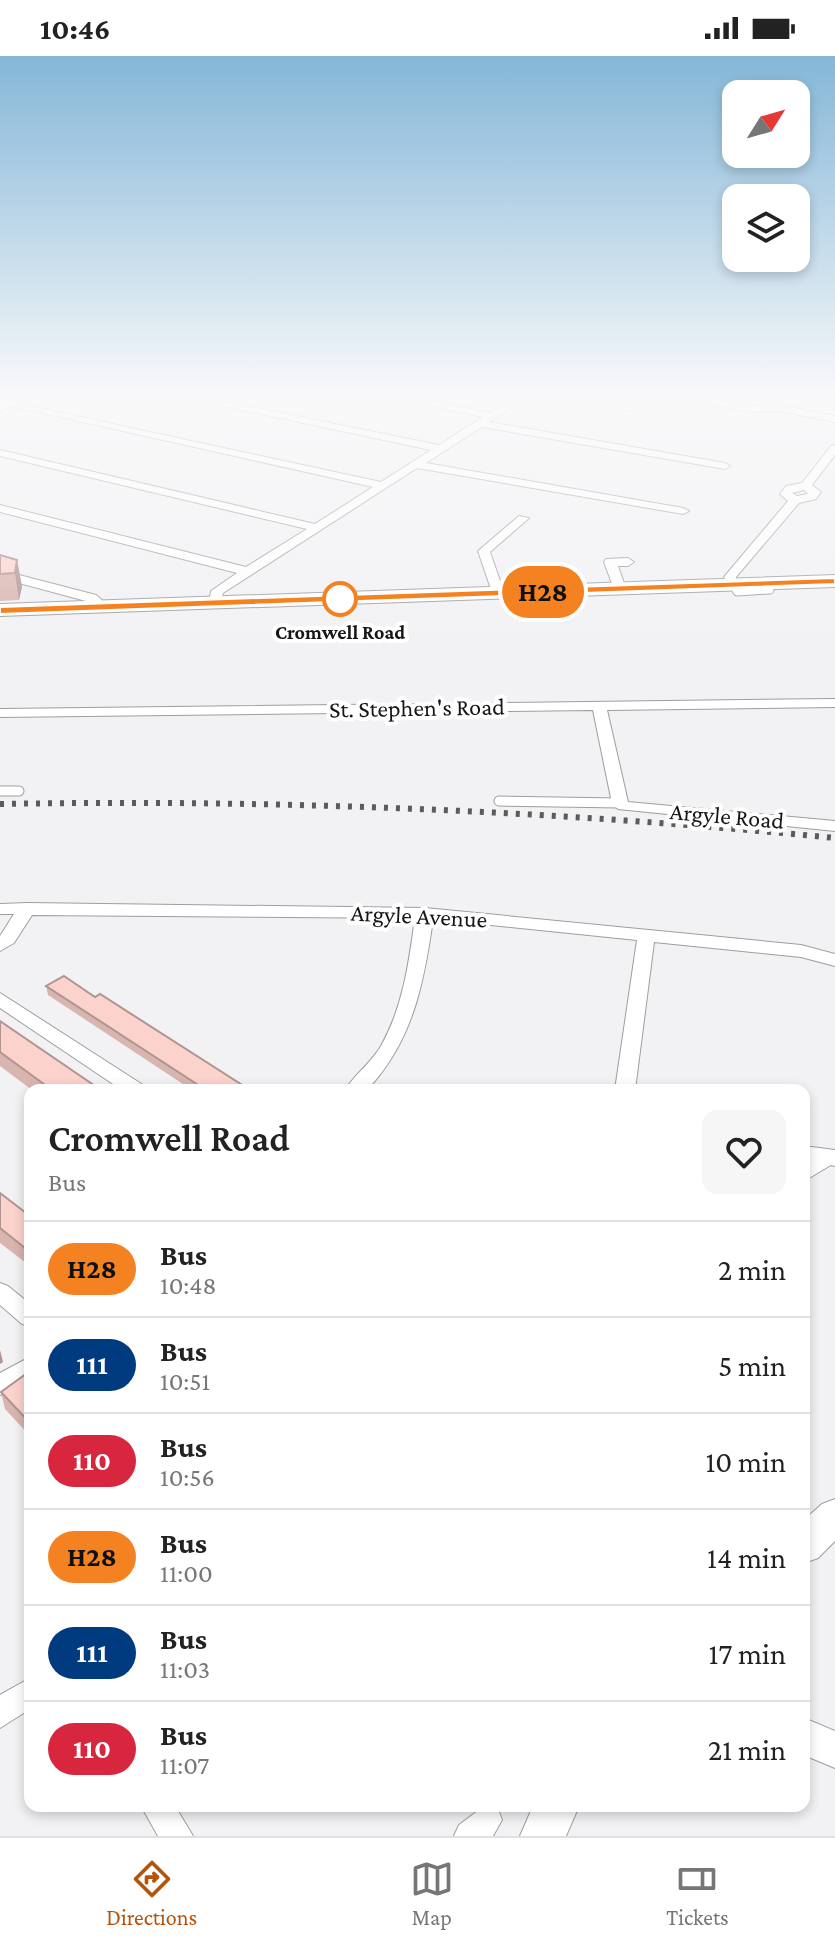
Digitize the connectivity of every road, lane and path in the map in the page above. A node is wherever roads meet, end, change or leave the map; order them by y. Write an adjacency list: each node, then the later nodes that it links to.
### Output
1 (102, 477): 10 (street)
2 (343, 477): 6 (street)
3 (399, 477): 6 (street)
4 (487, 477): 8 (street)
5 (813, 477): 15 (street)
6 (385, 486): 10 (street)
7 (0, 508): 12 (street)
8 (683, 511)
9 (523, 518): 17 (street)
10 (319, 528): 12 (street)
11 (628, 562): 16 (street)
12 (250, 572): 18 (street)
13 (0, 574): 19 (street)
14 (835, 581): 15 (main road)
15 (733, 585): 16 (main road)
16 (620, 589): 17 (main road)
17 (499, 595): 18 (main road)
18 (215, 603): 19 (main road)
19 (96, 607): 20 (main road)
20 (0, 610)
21 (835, 703): 22 (street, St. Stephen's Road)
22 (599, 706): 23 (street, St. Stephen's Road); 27 (street)
23 (0, 713)
24 (0, 791): 25 (lane)
25 (19, 791)
26 (499, 801): 27 (lane)
27 (620, 803): 28 (street, Argyle Road)
28 (835, 826)
29 (27, 908): 30 (street, Argyle Avenue); 31 (street, Argyle Avenue); 33 (street)
30 (0, 909)
31 (425, 913): 32 (street, Argyle Avenue); 37 (street)
32 (646, 936): 34 (street, Argyle Avenue); 38 (street)
33 (0, 945)
34 (835, 960)
35 (0, 999): 36 (street)
36 (127, 1084)
37 (362, 1084)
38 (626, 1084)
39 (810, 1155): 40 (street)
40 (831, 1158): 41 (street)
41 (810, 1170)
42 (0, 1292): 43 (street)
43 (24, 1312)
44 (24, 1371): 45 (street)
45 (0, 1385)
46 (835, 1516): 47 (main road)
47 (810, 1539)
48 (24, 1696): 49 (street)
49 (0, 1713)
50 (810, 1739): 51 (street)
51 (835, 1750)
52 (160, 1812): 54 (street)
53 (554, 1812): 55 (main road)
54 (177, 1836)
55 (542, 1836)

